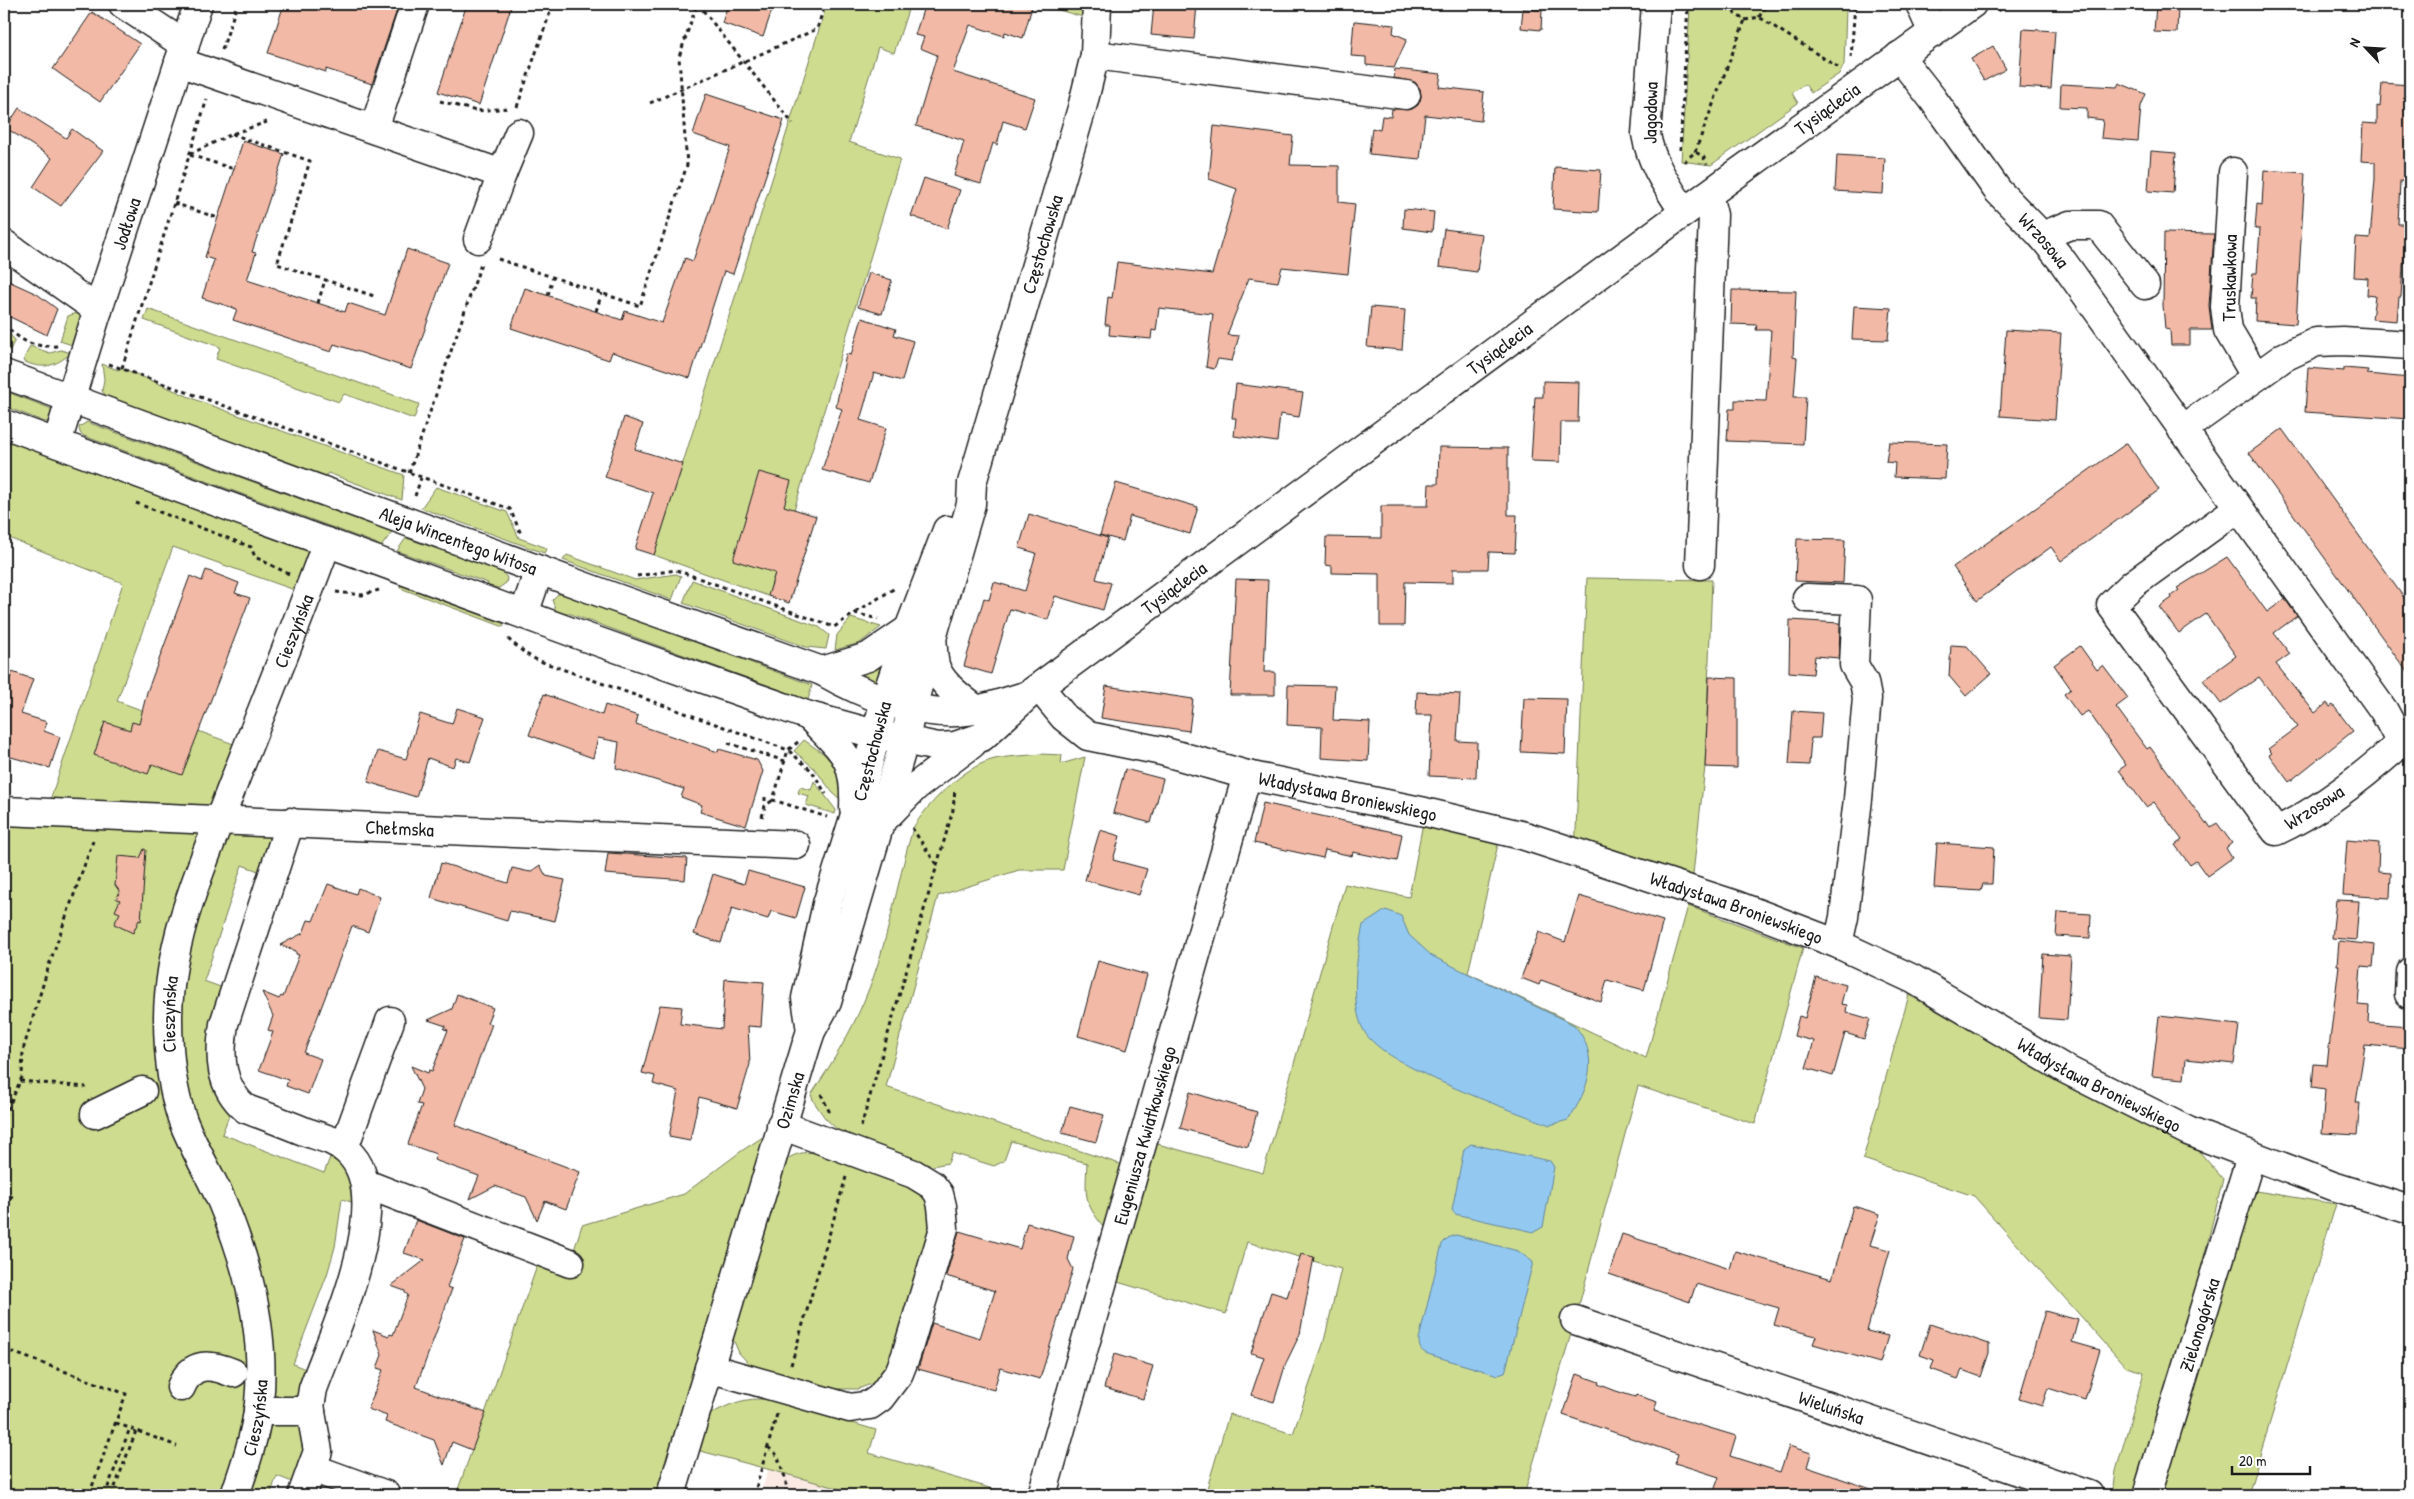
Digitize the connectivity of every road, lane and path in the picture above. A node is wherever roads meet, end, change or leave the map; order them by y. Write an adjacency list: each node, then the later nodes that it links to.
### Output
1 (123, 4): 19 (street)
2 (198, 4): 19 (street, Jodłowa)
3 (237, 4): 25 (path)
4 (415, 4): 32 (street)
5 (553, 4): 28 (path)
6 (697, 4): 22 (path); 26 (path)
7 (825, 4): 22 (path)
8 (1097, 4): 20 (street, Częstochowska)
9 (1656, 4): 42 (street, Jagodowa)
10 (1688, 4): 35 (path)
11 (1732, 4): 17 (path)
12 (1767, 4): 16 (path)
13 (1855, 4): 23 (path)
14 (1920, 4): 18 (street)
15 (1972, 4): 18 (street, Tysiąclecia)
16 (1759, 17): 17 (path); 24 (path)
17 (1745, 20): 35 (path)
18 (1933, 33): 21 (street, Tysiąclecia)
19 (182, 54): 25 (street); 55 (street, Jodłowa)
20 (1095, 55): 27 (street); 83 (street, Częstochowska)
21 (1899, 56): 40 (street, Tysiąclecia); 44 (street, Wrzosowa)
22 (744, 62): 26 (path); 31 (path)
23 (1851, 65)
24 (1844, 71)
25 (215, 74): 30 (street); 36 (path)
26 (680, 90): 29 (path); 51 (path)
27 (1406, 95)
28 (440, 101)
29 (650, 102)
30 (310, 107): 32 (street); 34 (path)
31 (793, 124)
32 (374, 129): 39 (street)
33 (519, 133): 39 (street)
34 (232, 134): 36 (path); 49 (path)
35 (1695, 152): 40 (path)
36 (189, 155): 37 (path); 41 (path)
37 (234, 169)
38 (2234, 172): 62 (street, Truskawkowa)
39 (502, 174): 46 (street)
40 (1715, 189): 42 (street, Tysiąclecia); 72 (street)
41 (174, 203): 43 (path); 60 (path)
42 (1684, 212): 86 (street, Tysiąclecia)
43 (218, 218)
44 (2042, 236): 50 (street); 65 (street, Wrzosowa)
45 (4, 244): 55 (street)
46 (480, 250): 67 (path)
47 (498, 259): 48 (path)
48 (553, 277): 51 (path); 52 (path)
49 (325, 280): 53 (path); 54 (path)
50 (2145, 285)
51 (602, 293): 56 (path)
52 (548, 295)
53 (378, 297)
54 (318, 303)
55 (98, 310): 59 (street, Jodłowa)
56 (596, 311)
57 (4, 324): 59 (path)
58 (2410, 345): 62 (street)
59 (84, 356): 60 (path); 63 (street, Jodłowa)
60 (122, 368): 67 (path)
61 (4, 374): 63 (street, Aleja Wincentego Witosa)
62 (2256, 377): 65 (street)
63 (70, 399): 66 (street, Jodłowa); 73 (street, Aleja Wincentego Witosa)
64 (4, 424): 66 (street)
65 (2182, 430): 69 (street, Wrzosowa)
66 (57, 443): 71 (street)
67 (408, 474): 70 (path)
68 (132, 500): 75 (path)
69 (2238, 508): 69 (street, Wrzosowa)
70 (530, 537)
71 (327, 542): 81 (street); 103 (street, Cieszyńska)
72 (1700, 565)
73 (539, 570): 81 (street); 85 (street, Aleja Wincentego Witosa)
74 (628, 573): 80 (path)
75 (291, 575)
76 (899, 585): 80 (path)
77 (330, 592): 78 (path)
78 (388, 592)
79 (1806, 598): 109 (street)
80 (855, 612): 82 (path)
81 (524, 614): 90 (street)
82 (880, 620)
83 (920, 633): 85 (street); 87 (street, Częstochowska); 88 (street, Częstochowska); 89 (street)
84 (505, 636): 95 (path)
85 (822, 671): 87 (street, Aleja Wincentego Witosa)
86 (1034, 692): 89 (street, Tysiąclecia); 92 (street, Tysiąclecia); 97 (street, Władysława Broniewskiego)
87 (885, 700): 88 (street, Aleja Wincentego Witosa); 91 (street, Częstochowska)
88 (912, 707): 89 (street, Tysiąclecia); 93 (street, Ozimska)
89 (975, 709)
90 (809, 716): 91 (street); 104 (street)
91 (875, 734): 93 (street); 104 (street, Częstochowska)
92 (982, 738): 93 (street, Tysiąclecia); 104 (street)
93 (905, 739): 104 (street, Ozimska)
94 (728, 743): 96 (path)
95 (788, 750): 96 (path); 99 (path)
96 (786, 761): 104 (path)
97 (1247, 775): 109 (street, Władysława Broniewskiego); 145 (street, Eugeniusza Kwiatkowskiego)
98 (765, 797): 100 (path)
99 (830, 803)
100 (765, 806)
101 (4, 811): 102 (street, Chełmska)
102 (102, 814): 103 (street, Chełmska); 111 (path)
103 (220, 820): 105 (street, Chełmska); 129 (street, Cieszyńska)
104 (854, 821): 116 (street, Ozimska)
105 (290, 822): 107 (street, Chełmska); 117 (street)
106 (908, 825): 108 (path)
107 (796, 844)
108 (937, 865)
109 (1838, 944): 118 (street, Władysława Broniewskiego)
110 (390, 1021): 117 (street)
111 (20, 1081): 112 (path); 115 (path)
112 (86, 1088)
113 (142, 1091): 114 (street)
114 (95, 1114)
115 (4, 1117)
116 (781, 1125): 126 (street, Ozimska); 126 (street)
117 (344, 1148): 119 (street)
118 (2251, 1156): 122 (street, Władysława Broniewskiego); 147 (street, Zielonogórska)
119 (366, 1184): 123 (street); 130 (street)
120 (15, 1193): 121 (path)
121 (4, 1204)
122 (2410, 1210)
123 (570, 1263)
124 (1575, 1320): 146 (street, Wieluńska)
125 (4, 1349): 131 (path)
126 (709, 1368): 143 (street, Ozimska)
127 (233, 1374): 128 (street)
128 (182, 1387)
129 (258, 1410): 130 (street); 140 (street, Cieszyńska)
130 (311, 1411): 136 (street)
131 (116, 1423): 132 (path); 137 (path)
132 (130, 1428): 133 (path); 138 (path)
133 (136, 1431): 134 (path); 139 (path)
134 (177, 1446)
135 (768, 1446): 144 (path)
136 (312, 1468): 141 (street); 142 (street)
137 (90, 1495)
138 (105, 1495)
139 (112, 1495)
140 (235, 1495)
141 (302, 1495)
142 (386, 1495)
143 (671, 1495)
144 (786, 1495)
145 (1042, 1495)
146 (2089, 1495)
147 (2147, 1495)

